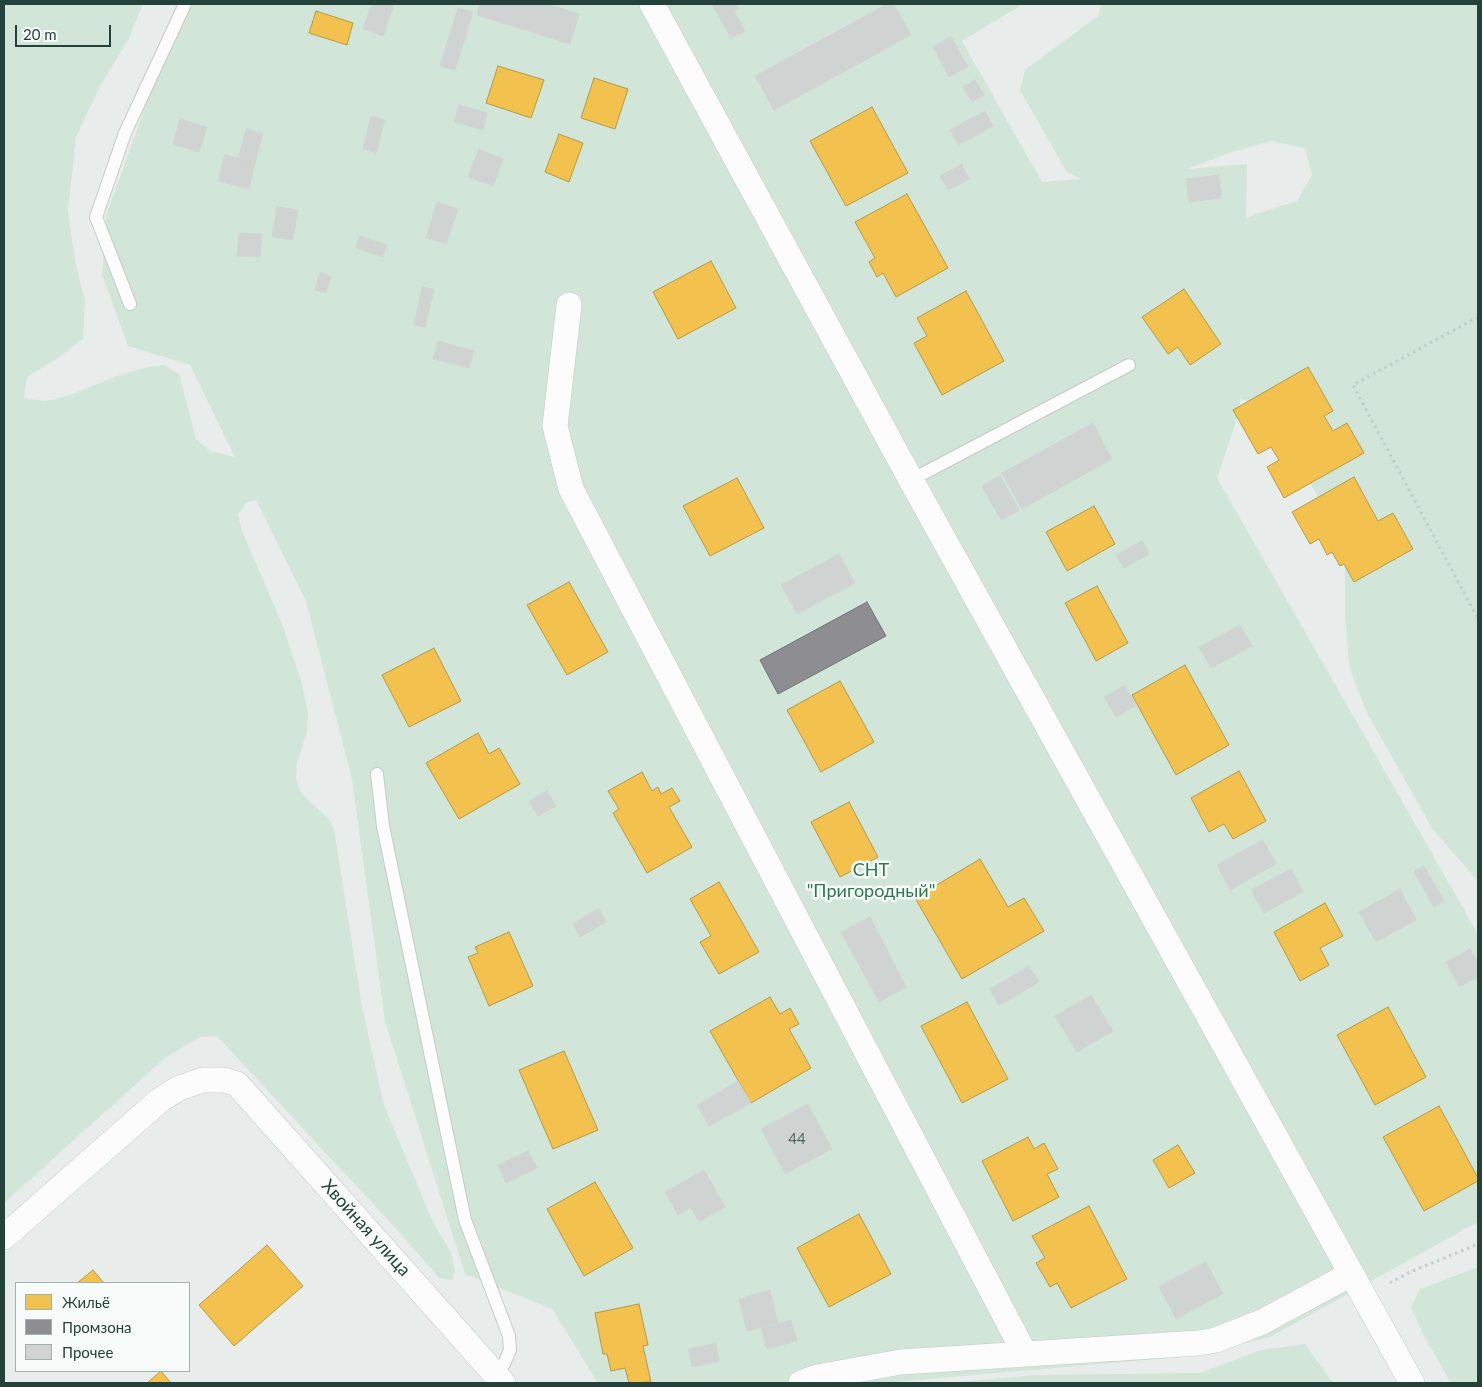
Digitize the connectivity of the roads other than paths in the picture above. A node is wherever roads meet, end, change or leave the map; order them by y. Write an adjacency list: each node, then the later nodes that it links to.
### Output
1 (185, 4): 3 (lane)
2 (652, 4): 6 (street)
3 (130, 304)
4 (569, 305): 10 (street)
5 (1129, 365): 6 (lane)
6 (911, 480): 9 (street)
7 (377, 774): 11 (lane)
8 (4, 1237): 11 (street, Хвойная улица)
9 (1351, 1274): 10 (street); 13 (street)
10 (1025, 1354): 12 (street)
11 (499, 1378)
12 (801, 1383)
13 (1412, 1383)

